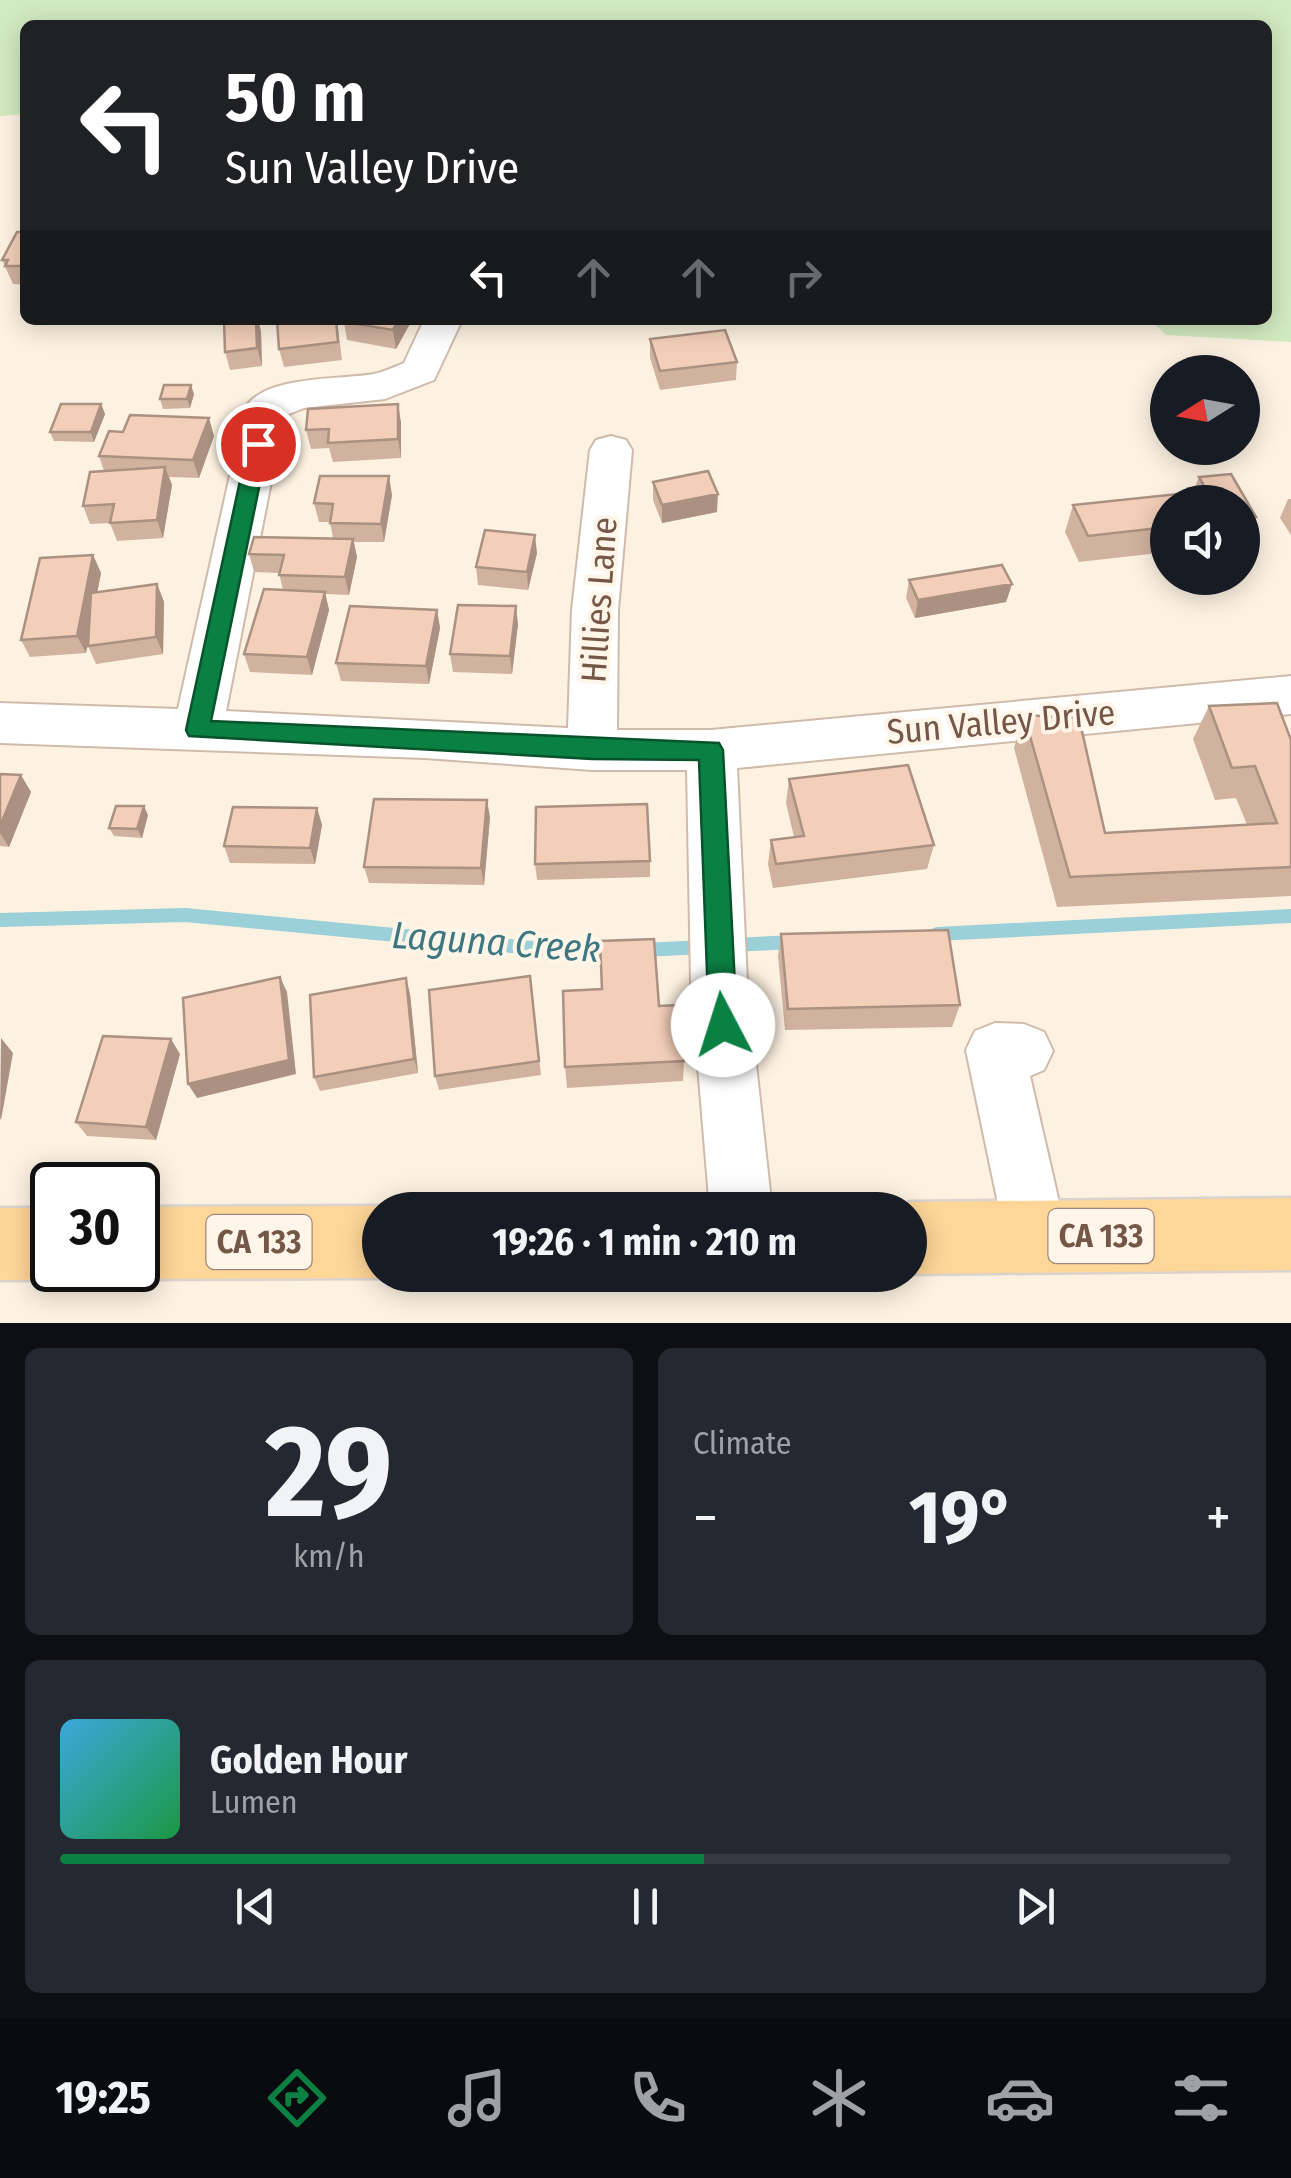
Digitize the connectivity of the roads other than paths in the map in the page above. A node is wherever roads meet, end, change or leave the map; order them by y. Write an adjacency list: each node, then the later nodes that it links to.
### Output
1 (441, 325): 5 (street)
2 (611, 450): 6 (street, Hillies Lane)
3 (1291, 695): 7 (street, Sun Valley Drive)
4 (0, 724): 5 (street, Sun Valley Drive)
5 (198, 730): 6 (street, Sun Valley Drive)
6 (592, 750): 7 (street, Sun Valley Drive)
7 (711, 750): 9 (street)
8 (1024, 1051): 11 (street)
9 (739, 1192)
10 (1291, 1234): 11 (main road, CA 133)
11 (1036, 1237): 12 (main road, CA 133)
12 (927, 1238)
13 (362, 1242): 16 (main road, CA 133)
14 (0, 1244): 15 (main road)
15 (30, 1244)
16 (160, 1244)

